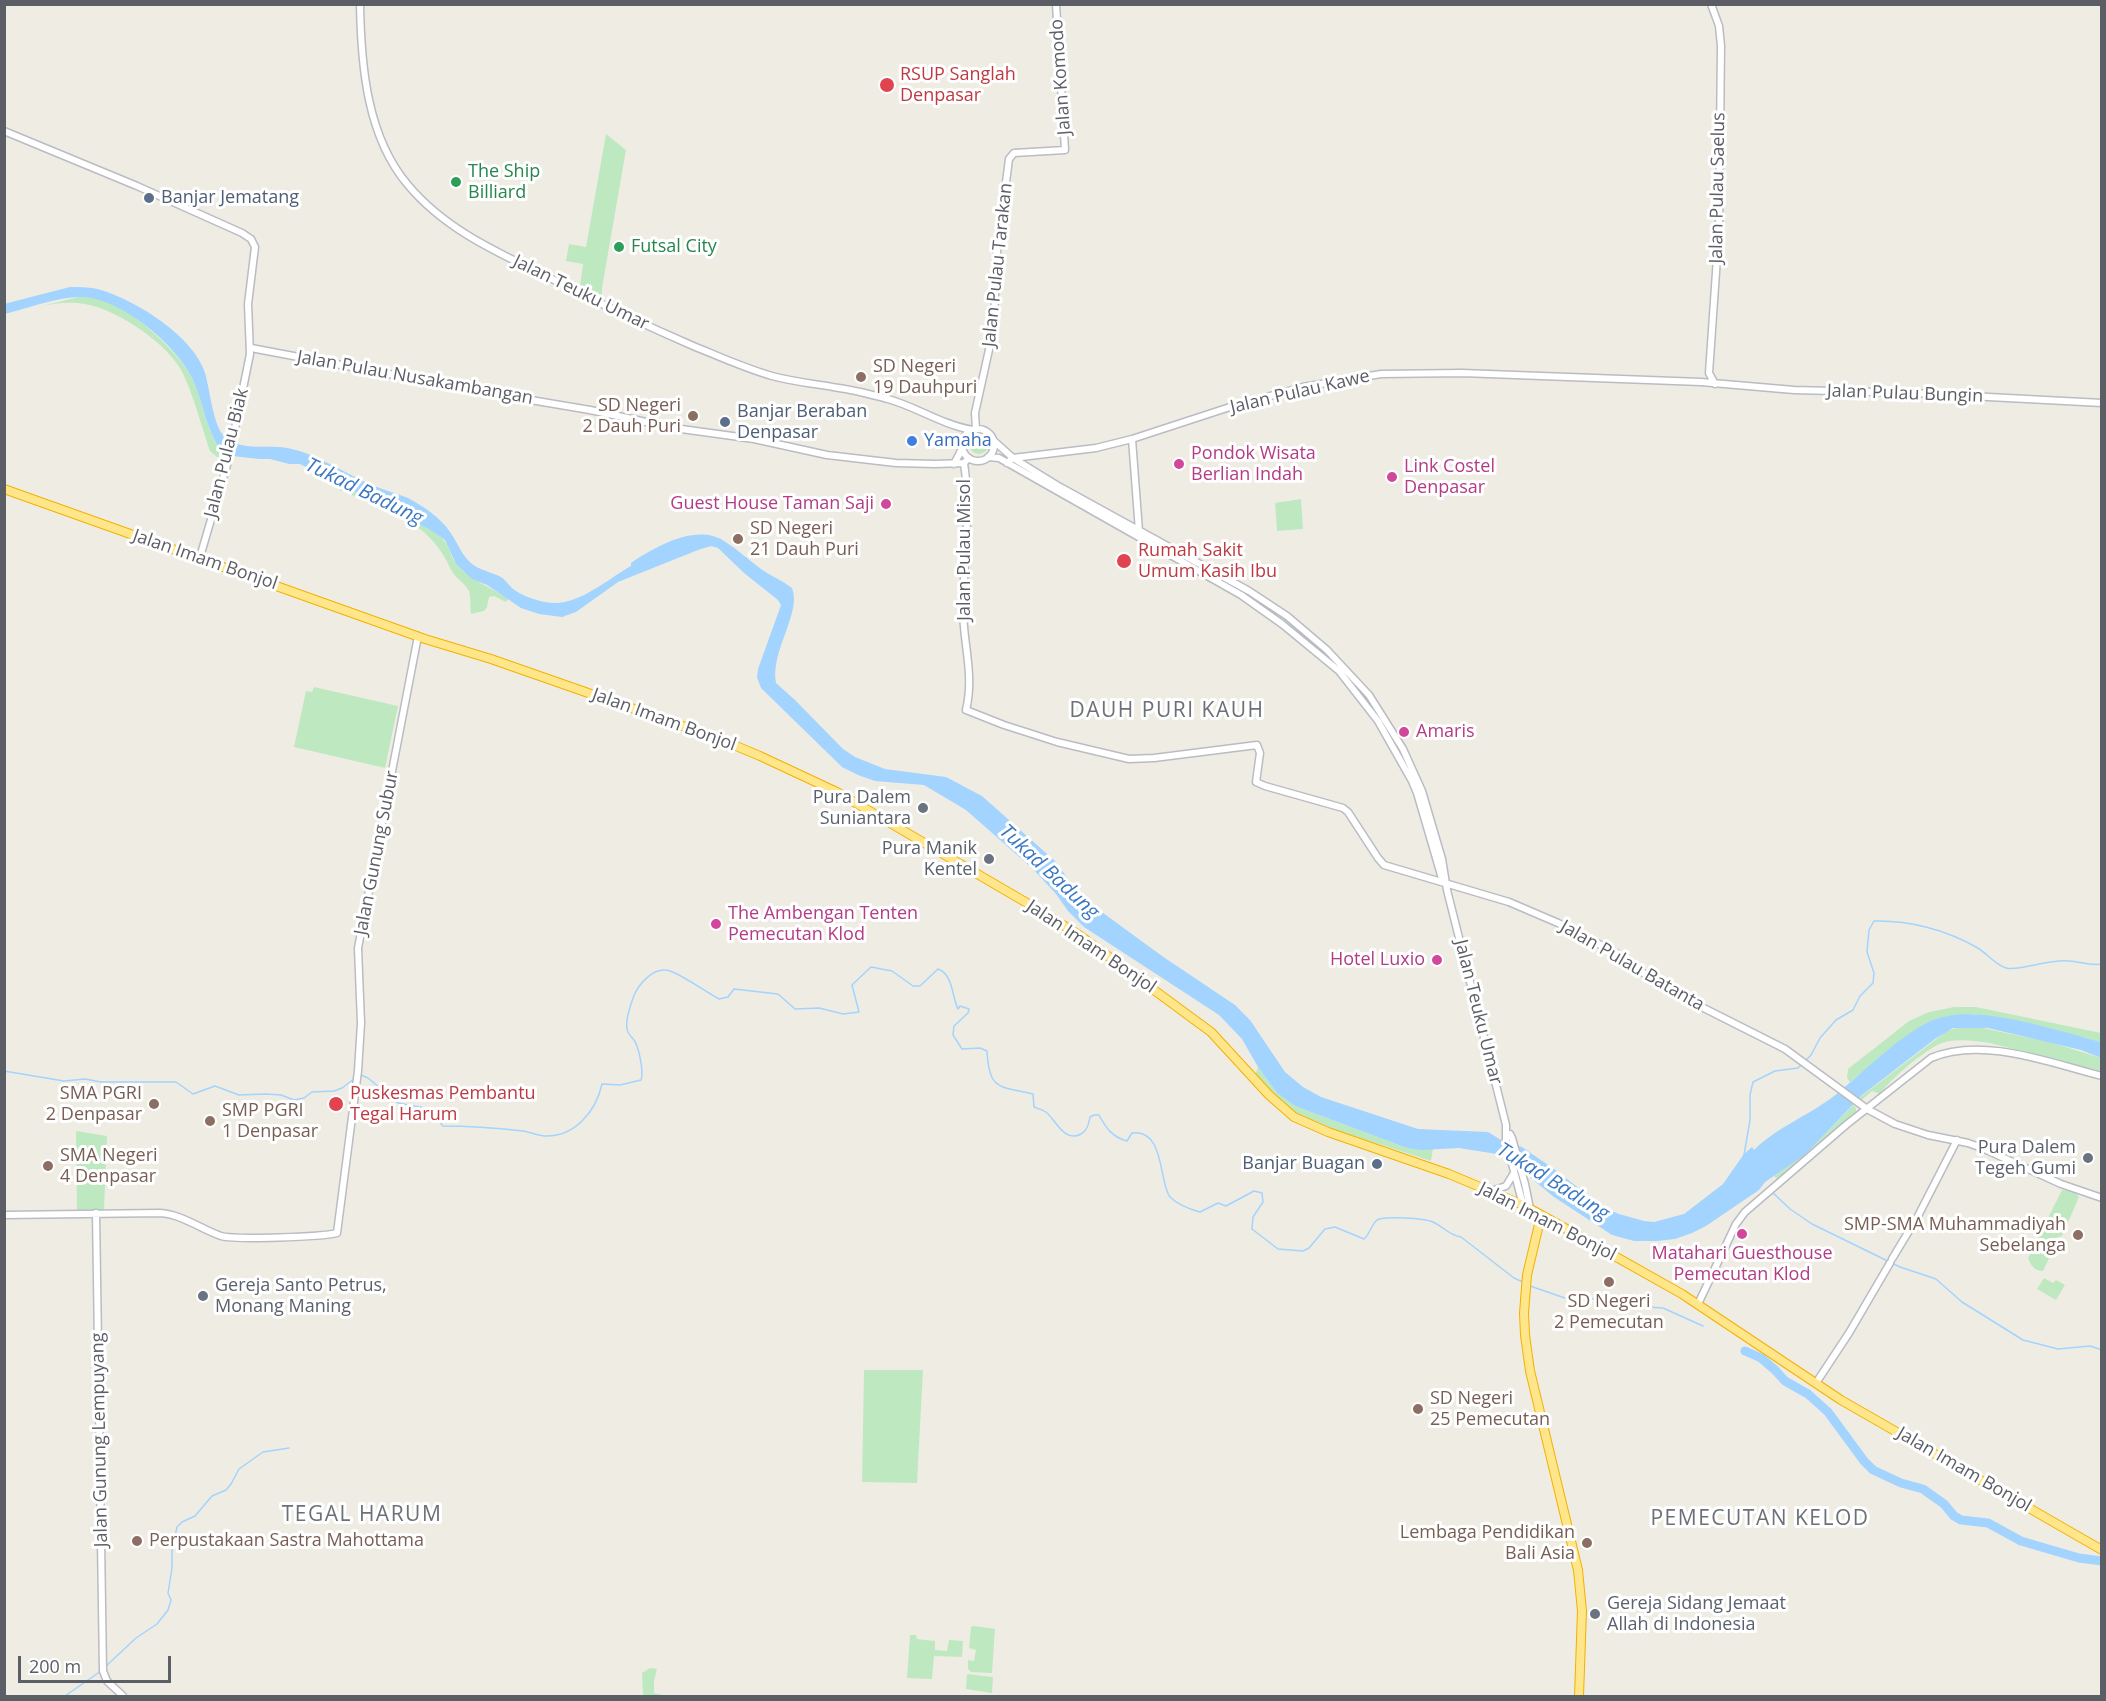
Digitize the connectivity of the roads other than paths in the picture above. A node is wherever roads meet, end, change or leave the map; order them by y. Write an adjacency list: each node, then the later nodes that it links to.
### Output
1 (360, 4): 11 (street, Jalan Teuku Umar)
2 (1056, 4): 5 (street, Jalan Komodo)
3 (1712, 4): 7 (street, Jalan Pulau Saelus)
4 (4, 131): 6 (street)
5 (1065, 150): 12 (street, Jalan Pulau Tarakan)
6 (251, 348): 21 (street, Jalan Pulau Nusakambangan); 24 (street, Jalan Pulau Biak)
7 (1709, 373): 8 (street); 9 (street)
8 (1701, 382): 9 (street, Jalan Pulau Kawe); 14 (street, Jalan Pulau Kawe)
9 (1712, 383): 10 (street, Jalan Pulau Bungin)
10 (2102, 403)
11 (952, 425): 12 (street, Jalan Teuku Umar); 13 (street, Jalan Teuku Umar)
12 (975, 429): 13 (street); 15 (street)
13 (964, 438): 16 (street)
14 (1132, 439): 18 (street, Jalan Pulau Kawe); 23 (street)
15 (994, 441): 17 (street); 18 (street, Jalan Teuku Umar)
16 (963, 447): 19 (street); 21 (street)
17 (988, 457): 19 (street); 20 (street, Jalan Teuku Umar)
18 (1013, 458): 20 (street); 23 (street, Jalan Teuku Umar)
19 (967, 460): 21 (street, Jalan Pulau Nusakambangan); 26 (street, Jalan Pulau Misol)
20 (1007, 463): 27 (street, Jalan Teuku Umar)
21 (954, 464)
22 (4, 489): 24 (highway, Jalan Imam Bonjol)
23 (1139, 531): 27 (street, Jalan Teuku Umar)
24 (200, 557): 25 (highway, Jalan Imam Bonjol)
25 (418, 636): 32 (highway, Jalan Imam Bonjol); 35 (street, Jalan Gunung Subur)
26 (966, 710): 27 (street, Jalan Pulau Batanta)
27 (1445, 881): 29 (street, Jalan Pulau Batanta); 31 (street, Jalan Teuku Umar)
28 (2102, 1076): 29 (street)
29 (1867, 1109): 30 (street); 38 (street)
30 (1957, 1140): 33 (street); 39 (street)
31 (1516, 1171): 32 (street); 34 (street, Jalan Teuku Umar)
32 (1490, 1191): 34 (highway, Jalan Imam Bonjol)
33 (2102, 1198)
34 (1526, 1207): 37 (highway, Jalan Imam Bonjol)
35 (96, 1213): 36 (street); 41 (street, Jalan Gunung Lempuyang)
36 (4, 1215)
37 (1541, 1215): 38 (highway, Jalan Imam Bonjol); 42 (highway)
38 (1698, 1304): 39 (highway, Jalan Imam Bonjol)
39 (1816, 1383): 40 (highway, Jalan Imam Bonjol)
40 (2102, 1550)
41 (123, 1696)
42 (1579, 1696)

